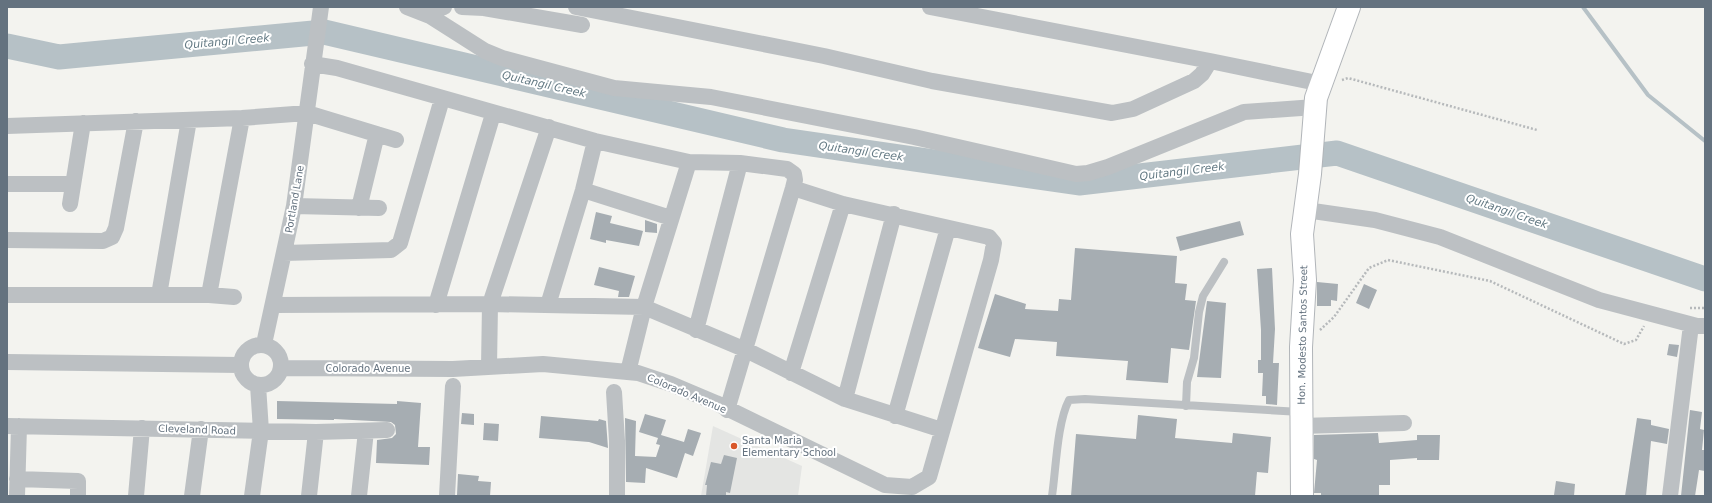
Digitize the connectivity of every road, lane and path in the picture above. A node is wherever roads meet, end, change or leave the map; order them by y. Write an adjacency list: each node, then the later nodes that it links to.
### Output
1 (321, 7): 11 (street, Portland Lane)
2 (407, 7): 9 (street)
3 (444, 7): 9 (street)
4 (462, 7): 10 (street)
5 (576, 7): 8 (street)
6 (930, 7): 12 (street)
7 (1349, 7): 13 (street, Hon. Modesto Santos Street)
8 (603, 10): 12 (street)
9 (430, 16): 17 (street)
10 (582, 25)
11 (313, 58): 14 (street); 15 (street, Portland Lane)
12 (1210, 61): 13 (street)
13 (1322, 84): 17 (street, Hon. Modesto Santos Street); 24 (path)
14 (442, 98): 16 (street); 44 (street)
15 (307, 113): 18 (street); 25 (street); 36 (street, Portland Lane)
16 (493, 114): 23 (street); 50 (street)
17 (1315, 117): 39 (street, Hon. Modesto Santos Street)
18 (242, 118): 19 (street); 48 (street)
19 (189, 120): 20 (street); 47 (street)
20 (136, 121): 21 (street); 43 (street)
21 (83, 123): 22 (street); 31 (street)
22 (7, 126)
23 (549, 127): 27 (street); 51 (street)
24 (1537, 130)
25 (377, 134): 26 (street); 37 (street)
26 (396, 140)
27 (595, 141): 28 (street); 33 (street)
28 (689, 162): 29 (street); 41 (street)
29 (740, 163): 32 (street); 57 (street)
30 (7, 184): 31 (street)
31 (73, 184): 34 (street)
32 (793, 188): 35 (street); 60 (street)
33 (583, 190): 41 (street); 53 (street)
34 (70, 204)
35 (843, 204): 40 (street); 66 (street)
36 (294, 206): 37 (street); 44 (street, Portland Lane)
37 (360, 208): 38 (street)
38 (379, 208)
39 (1306, 210): 55 (street); 59 (street, Hon. Modesto Santos Street)
40 (894, 214): 42 (street); 70 (street)
41 (671, 218): 54 (street)
42 (948, 228): 73 (street); 80 (street, Colorado Avenue)
43 (7, 240)
44 (284, 253): 52 (street, Portland Lane)
45 (1224, 262): 71 (lane)
46 (7, 295): 47 (street)
47 (159, 295): 48 (street)
48 (209, 295): 49 (street)
49 (234, 298)
50 (436, 304): 51 (street); 52 (street)
51 (490, 304): 53 (street); 63 (street)
52 (274, 305): 58 (street, Portland Lane)
53 (548, 306): 54 (street)
54 (644, 307): 57 (street); 65 (street)
55 (1651, 314): 56 (street); 59 (path)
56 (1698, 326): 96 (street)
57 (696, 330): 60 (street)
58 (264, 344): 62 (street); 64 (street)
59 (1301, 347): 74 (street, Hon. Modesto Santos Street)
60 (746, 350): 66 (street); 72 (street)
61 (7, 362): 62 (street)
62 (240, 365): 67 (street)
63 (489, 367): 64 (street, Colorado Avenue); 65 (street, Colorado Avenue)
64 (282, 368): 67 (street)
65 (628, 372): 72 (street, Colorado Avenue)
66 (791, 373): 70 (street)
67 (258, 385): 81 (street)
68 (453, 386): 92 (street)
69 (614, 392): 93 (street)
70 (845, 399): 73 (street)
71 (1186, 406): 74 (lane); 94 (lane)
72 (727, 410): 80 (street, Colorado Avenue)
73 (895, 416): 80 (street)
74 (1301, 419): 75 (street); 95 (street, Hon. Modesto Santos Street)
75 (1404, 423)
76 (13, 426): 77 (street, Cleveland Road); 84 (street)
77 (142, 428): 78 (street, Cleveland Road); 87 (street)
78 (201, 429): 81 (street, Cleveland Road); 88 (street)
79 (386, 430): 82 (street, Cleveland Road)
80 (942, 430)
81 (261, 431): 83 (street, Cleveland Road); 89 (street)
82 (366, 431): 83 (street, Cleveland Road); 91 (street)
83 (316, 432): 90 (street)
84 (17, 479): 85 (street); 86 (street)
85 (16, 496)
86 (78, 496)
87 (136, 496)
88 (192, 496)
89 (252, 496)
90 (309, 496)
91 (360, 496)
92 (447, 496)
93 (617, 496)
94 (1052, 496)
95 (1302, 496)
96 (1670, 496)

